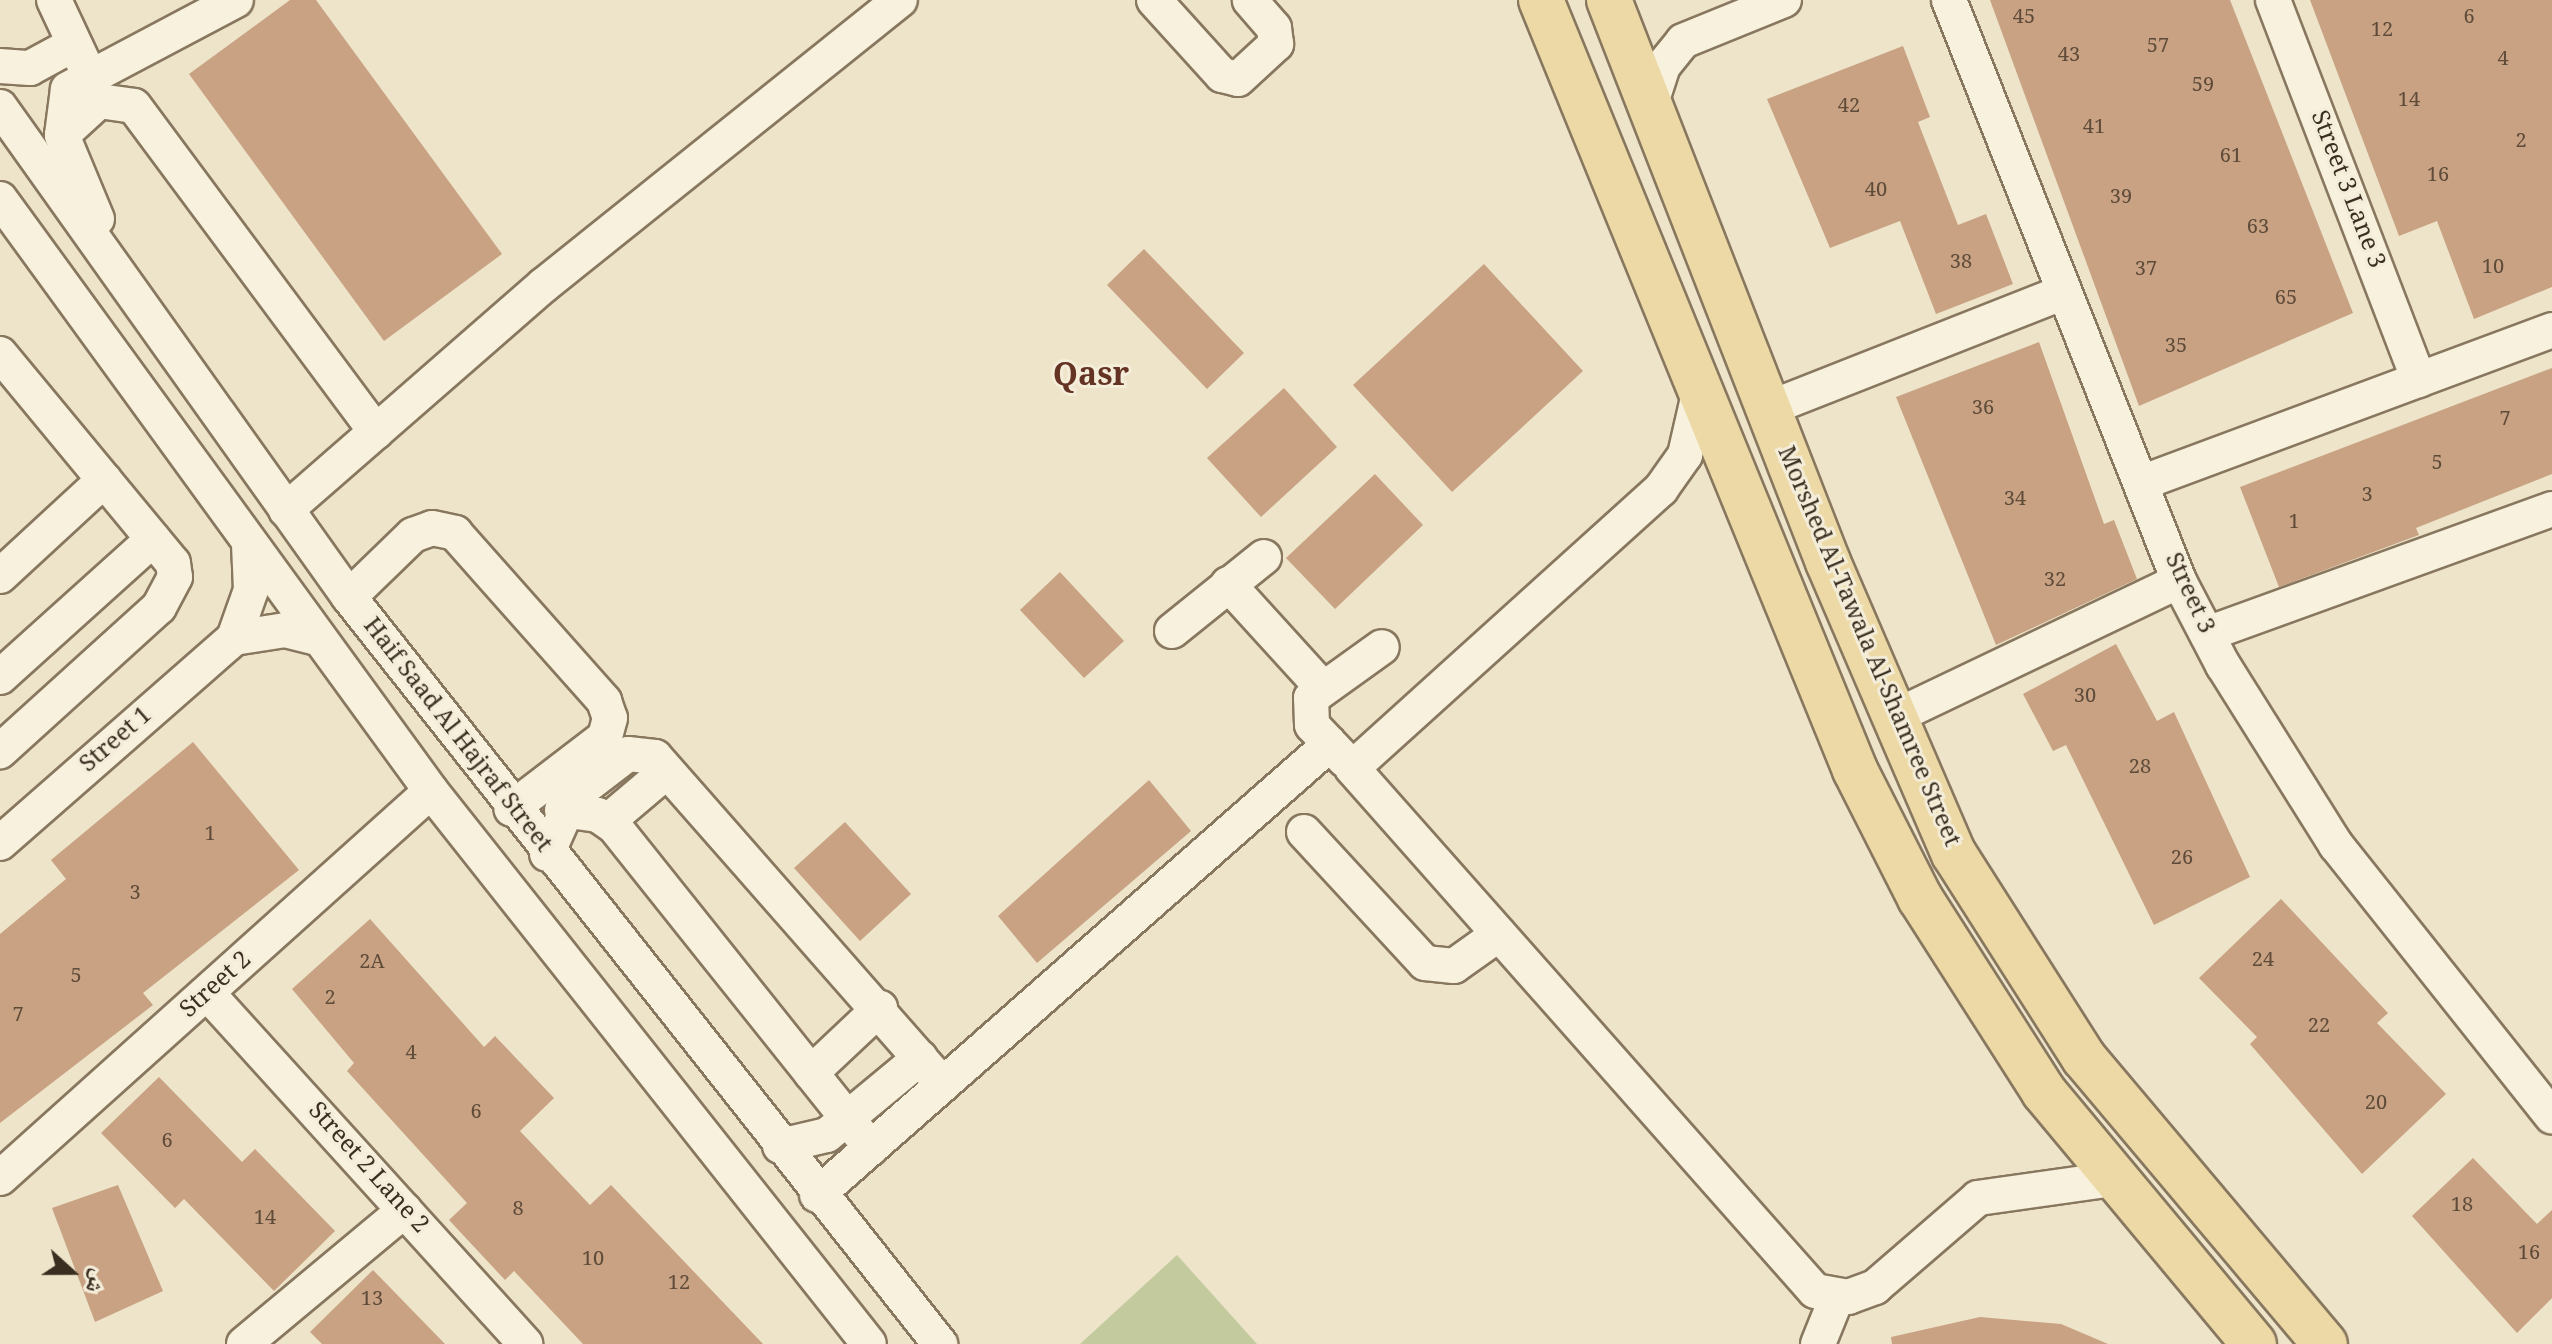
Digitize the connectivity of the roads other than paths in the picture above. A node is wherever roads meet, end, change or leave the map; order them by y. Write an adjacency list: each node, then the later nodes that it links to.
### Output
1 (54, 0): 11 (street)
2 (236, 0): 11 (street)
3 (900, 0): 24 (street)
4 (1154, 0): 5 (street)
5 (1250, 0)
6 (1541, 0): 22 (main road)
7 (1609, 0): 13 (main road, Morshed Al-Tawala Al-Shamree Street)
8 (1784, 0): 13 (street)
9 (1949, 0): 18 (street, Street 3)
10 (2273, 0): 21 (street, Street 3 Lane 3)
11 (81, 58): 12 (street); 15 (street)
12 (0, 66)
13 (1650, 106): 23 (main road, Morshed Al-Tawala Al-Shamree Street)
14 (0, 107): 17 (street, Haif Saad Al Hajraf Street)
15 (62, 135): 17 (street); 24 (street)
16 (3, 210): 31 (street, Haif Saad Al Hajraf Street)
17 (118, 271): 29 (street, Haif Saad Al Hajraf Street)
18 (2064, 292): 23 (street); 26 (street, Street 3)
19 (2552, 330): 21 (street)
20 (0, 354): 25 (street)
21 (2419, 380): 26 (street)
22 (1701, 385): 27 (main road); 46 (street); 69 (main road)
23 (1767, 409): 27 (main road, Morshed Al-Tawala Al-Shamree Street)
24 (376, 432): 29 (street)
25 (104, 480): 30 (street); 33 (street)
26 (2141, 483): 34 (street, Street 3)
27 (1800, 493): 44 (main road, Morshed Al-Tawala Al-Shamree Street)
28 (2552, 509): 38 (street)
29 (286, 510): 36 (street, Haif Saad Al Hajraf Street)
30 (153, 539): 42 (street); 45 (street)
31 (249, 545): 39 (street, Street 1); 40 (street, Haif Saad Al Hajraf Street)
32 (1264, 557): 35 (street)
33 (0, 576)
34 (2179, 581): 38 (street, Street 3); 44 (street)
35 (1228, 584): 37 (street); 43 (street)
36 (349, 597): 49 (street, Haif Saad Al Hajraf Street); 49 (street)
37 (1172, 631)
38 (2207, 634): 62 (street, Street 3)
39 (234, 638): 40 (street); 52 (street, Street 1)
40 (318, 638): 48 (street, Haif Saad Al Hajraf Street)
41 (1382, 647): 43 (street)
42 (0, 677)
43 (1320, 685): 46 (street)
44 (1892, 718): 79 (main road, Morshed Al-Tawala Al-Shamree Street)
45 (0, 751)
46 (1341, 756): 55 (street); 61 (street)
47 (667, 771): 50 (street); 51 (street); 57 (street)
48 (431, 791): 56 (street, Street 2); 63 (street, Haif Saad Al Hajraf Street)
49 (511, 809): 54 (street, Haif Saad Al Hajraf Street)
50 (562, 810): 51 (street); 54 (street)
51 (608, 821): 60 (street)
52 (6, 826)
53 (1304, 832): 55 (street)
54 (547, 854): 59 (street, Haif Saad Al Hajraf Street)
55 (1499, 934): 72 (street)
56 (209, 995): 68 (street, Street 2); 71 (street, Street 2 Lane 2)
57 (880, 1008): 58 (street); 60 (street)
58 (920, 1058): 61 (street); 64 (street)
59 (720, 1070): 63 (street); 65 (street, Haif Saad Al Hajraf Street)
60 (811, 1073): 64 (street)
61 (943, 1085): 66 (street)
62 (2547, 1102)
63 (678, 1109): 67 (street, Haif Saad Al Hajraf Street)
64 (846, 1120): 65 (street); 66 (street)
65 (772, 1136): 67 (street); 70 (street, Haif Saad Al Hajraf Street)
66 (871, 1148): 70 (street)
67 (717, 1157): 75 (street, Haif Saad Al Hajraf Street)
68 (0, 1178)
69 (2113, 1179): 72 (street); 78 (main road)
70 (817, 1195): 76 (street, Haif Saad Al Hajraf Street)
71 (405, 1210): 73 (street); 74 (street, Street 2 Lane 2)
72 (1837, 1297): 77 (street)
73 (244, 1344)
74 (526, 1344)
75 (869, 1344)
76 (940, 1344)
77 (1818, 1344)
78 (2254, 1344)
79 (2325, 1344)

